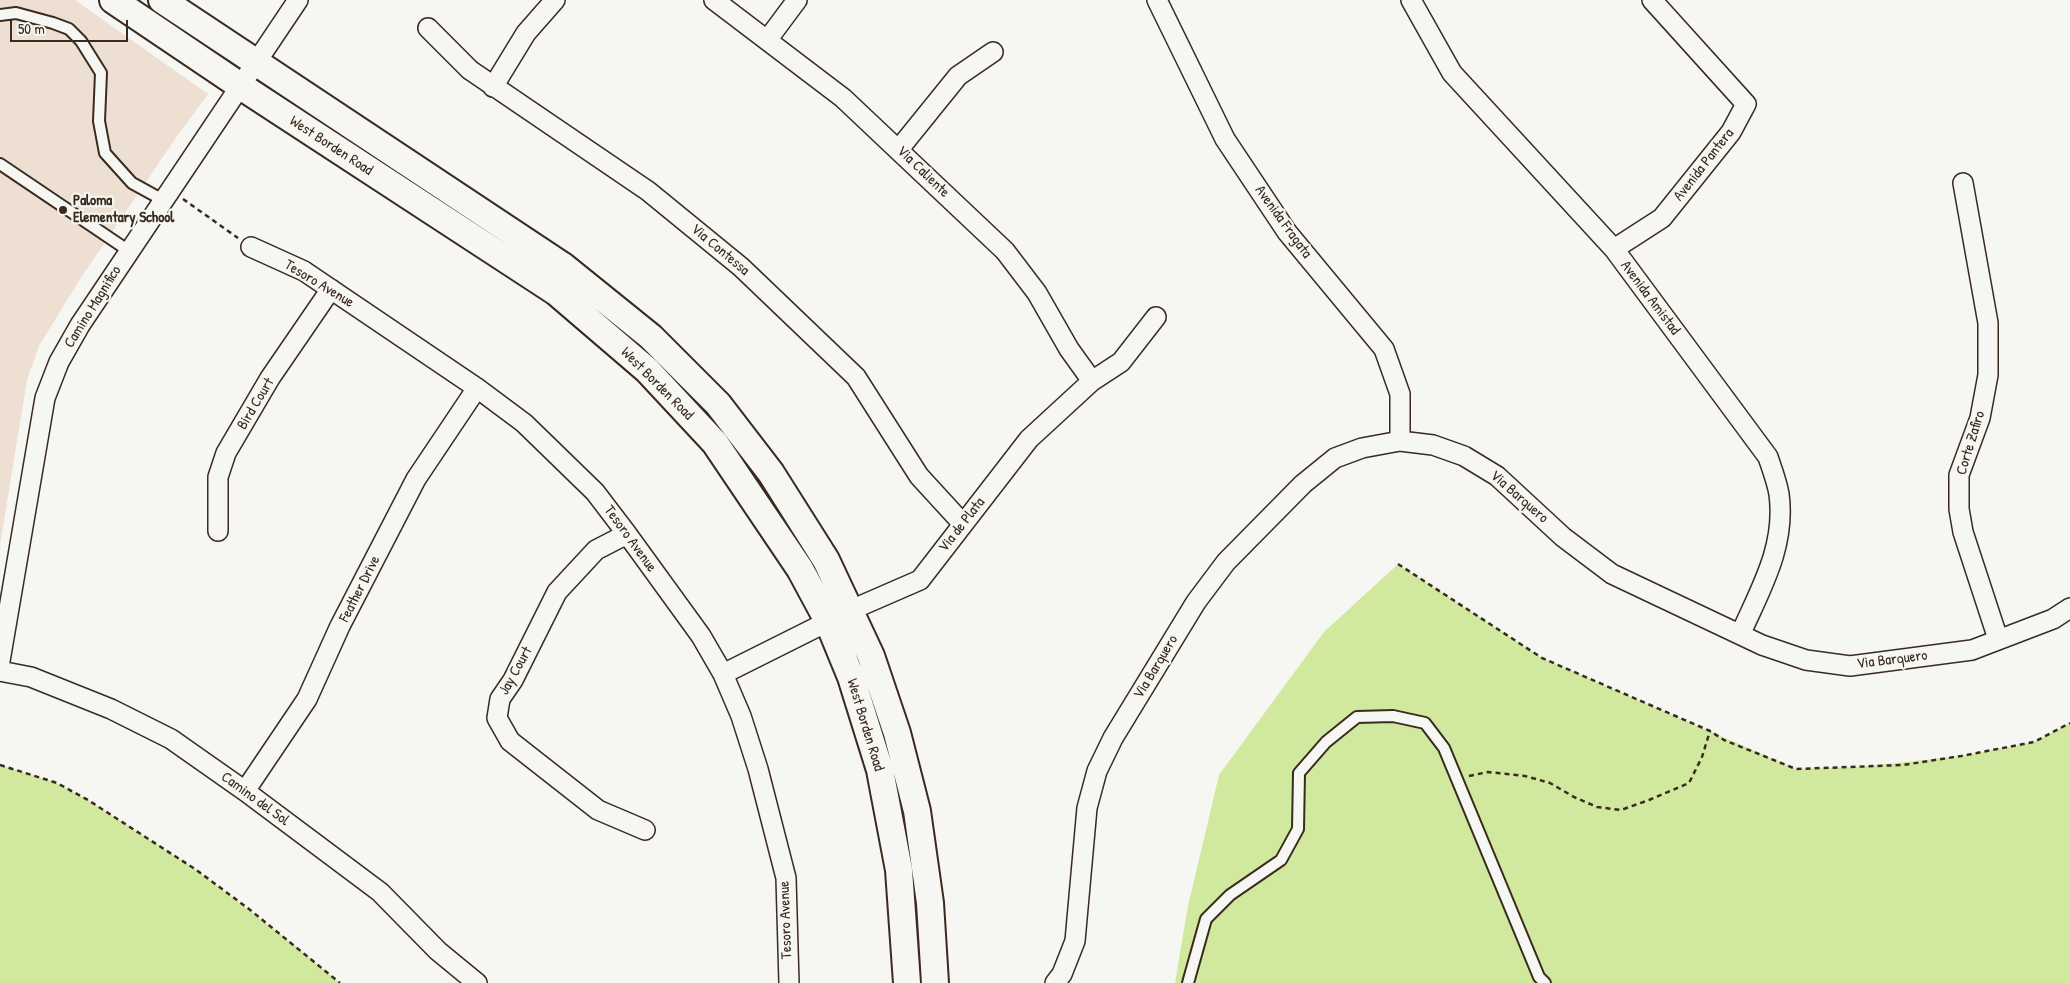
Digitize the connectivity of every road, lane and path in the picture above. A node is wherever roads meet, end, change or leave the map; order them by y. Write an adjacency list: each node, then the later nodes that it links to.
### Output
1 (113, 0): 15 (main road, West Borden Road)
2 (162, 0): 14 (main road, West Borden Road)
3 (298, 0): 14 (street, Camino Magnifico)
4 (554, 0): 16 (street)
5 (714, 0): 12 (street, Via Caliente)
6 (797, 0): 12 (street)
7 (1157, 0): 28 (street, Avenida Fragata)
8 (1411, 0): 22 (street, Avenida Amistad)
9 (1652, 0): 22 (street, Avenida Pantera)
10 (0, 15): 20 (lane)
11 (428, 28): 16 (street, Via Contessa)
12 (768, 39): 17 (street, Via Caliente)
13 (992, 52): 17 (street)
14 (255, 62): 15 (street, Camino Magnifico); 34 (main road, West Borden Road)
15 (239, 85): 20 (street, Camino Magnifico); 35 (main road, West Borden Road)
16 (493, 87): 29 (street, Via Contessa)
17 (899, 149): 26 (street, Via Caliente)
18 (0, 164): 23 (lane)
19 (1963, 183): 37 (street, Corte Zafiro)
20 (166, 195): 21 (path); 23 (street, Camino Magnifico)
21 (251, 246): 24 (street, Tesoro Avenue)
22 (1614, 249): 36 (street, Avenida Amistad)
23 (129, 251): 38 (street, Camino Magnifico)
24 (331, 289): 27 (street, Tesoro Avenue); 30 (street, Bird Court)
25 (1156, 317): 26 (street, Via de Plata)
26 (1092, 381): 29 (street, Via de Plata)
27 (477, 388): 31 (street, Tesoro Avenue); 45 (street, Feather Drive)
28 (1400, 441): 36 (street, Via Barquero); 52 (street, Via Barquero)
29 (963, 524): 34 (street, Via de Plata)
30 (218, 531)
31 (627, 534): 40 (street, Tesoro Avenue); 46 (street, Jay Court)
32 (1398, 564): 42 (path)
33 (2070, 608): 37 (street, Via Barquero)
34 (851, 610): 35 (street, Via de Plata); 51 (main road, West Borden Road)
35 (828, 621): 40 (street, Via de Plata); 50 (main road, West Borden Road)
36 (1740, 633): 37 (street, Via Barquero)
37 (1998, 639)
38 (0, 661)
39 (0, 671): 45 (street, Camino del Sol)
40 (723, 674): 49 (street, Tesoro Avenue)
41 (2070, 723): 42 (path)
42 (1710, 732): 44 (path)
43 (0, 765): 47 (path)
44 (1455, 776): 53 (lane); 54 (lane)
45 (245, 791): 48 (street, Camino del Sol)
46 (645, 830)
47 (340, 983)
48 (477, 983)
49 (789, 983)
50 (907, 983)
51 (935, 983)
52 (1055, 983)
53 (1188, 983)
54 (1545, 983)

